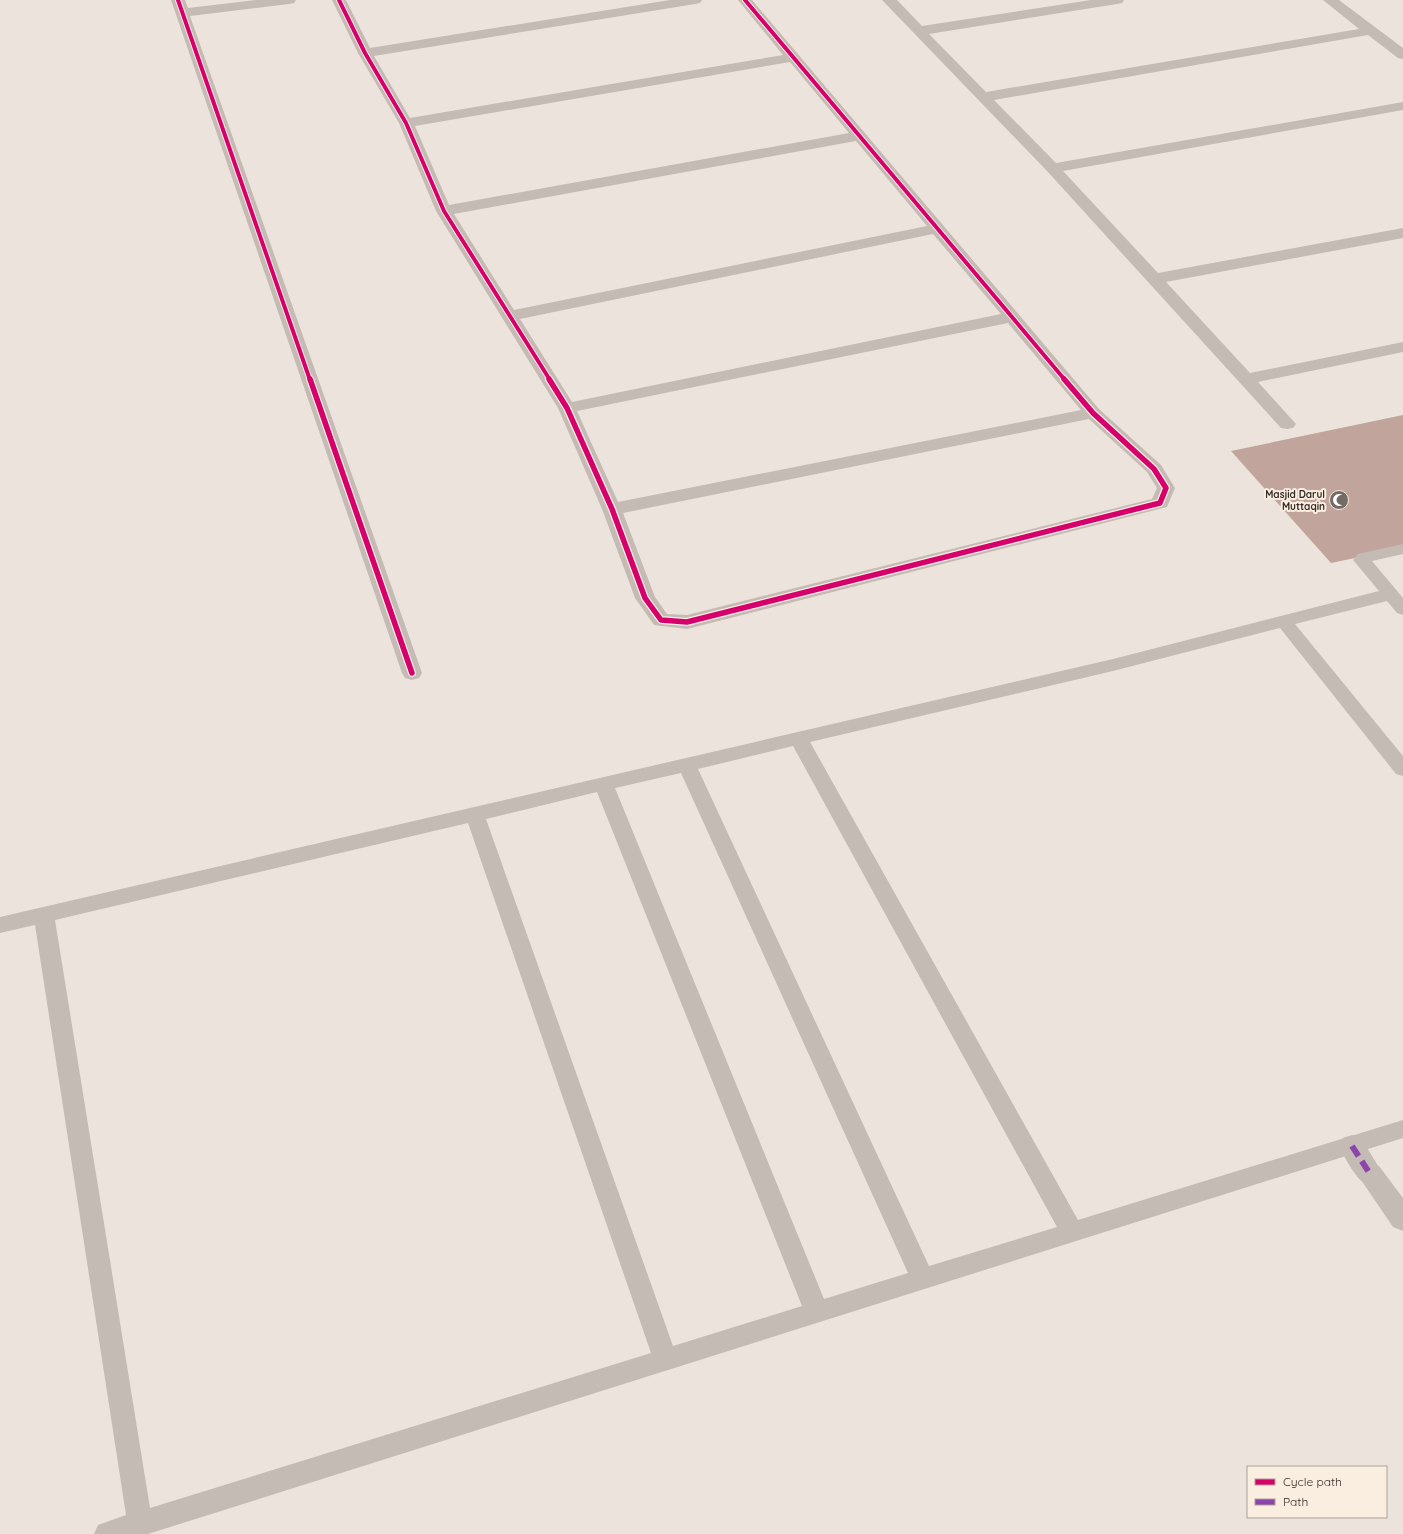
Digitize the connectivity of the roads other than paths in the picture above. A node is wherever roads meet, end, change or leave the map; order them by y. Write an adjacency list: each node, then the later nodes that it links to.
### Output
1 (289, 0): 8 (street)
2 (339, 0): 11 (street)
3 (695, 0): 11 (street)
4 (745, 0): 13 (street)
5 (889, 0): 9 (street)
6 (1117, 0): 9 (street)
7 (1330, 0): 10 (street)
8 (180, 7): 35 (street)
9 (919, 31): 14 (street)
10 (1370, 31): 12 (street); 14 (street)
11 (365, 53): 16 (street)
12 (1403, 55)
13 (794, 57): 16 (street); 17 (street)
14 (983, 97): 18 (street)
15 (1403, 106): 18 (street)
16 (406, 123): 19 (street)
17 (860, 136): 19 (street); 20 (street)
18 (1052, 168): 22 (street)
19 (444, 211): 23 (street)
20 (938, 228): 23 (street); 24 (street)
21 (1403, 233): 22 (street)
22 (1155, 279): 26 (street)
23 (509, 316): 27 (street)
24 (1012, 317): 27 (street); 28 (street)
25 (1403, 347): 26 (street)
26 (1245, 379): 29 (street)
27 (567, 408): 30 (street)
28 (1093, 413): 30 (street); 30 (street)
29 (1287, 424)
30 (612, 509)
31 (1403, 549): 32 (lane)
32 (1391, 594): 33 (lane); 34 (lane)
33 (1403, 609)
34 (1284, 622): 36 (lane); 38 (lane)
35 (412, 673)
36 (798, 738): 37 (lane); 46 (lane)
37 (687, 765): 39 (lane); 47 (lane)
38 (1403, 769)
39 (604, 785): 40 (lane); 48 (lane)
40 (475, 815): 41 (lane); 49 (lane)
41 (44, 915): 42 (lane); 50 (lane)
42 (0, 925)
43 (1403, 1130): 44 (lane)
44 (1352, 1146): 45 (street); 46 (lane)
45 (1403, 1219)
46 (1073, 1233): 47 (lane)
47 (923, 1279): 48 (lane)
48 (817, 1312): 49 (lane)
49 (666, 1360): 50 (lane)
50 (140, 1524): 51 (lane)
51 (107, 1534)

